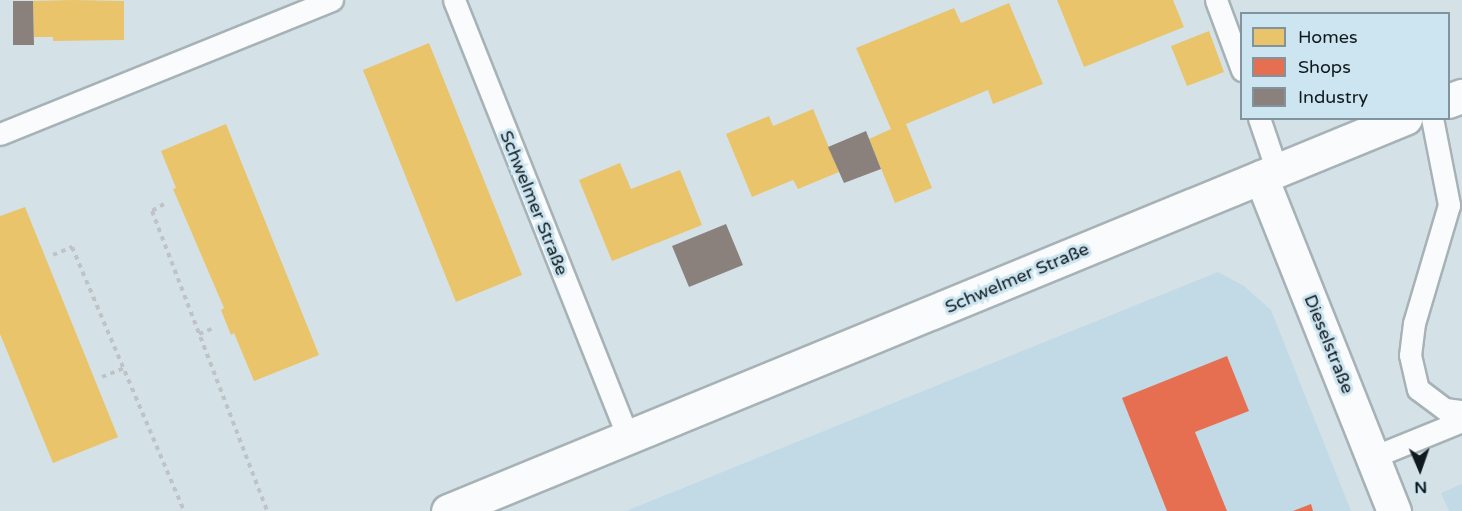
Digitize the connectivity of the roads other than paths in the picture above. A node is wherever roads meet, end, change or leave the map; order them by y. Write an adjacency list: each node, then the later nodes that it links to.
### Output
1 (332, 0): 8 (lane)
2 (454, 0): 12 (lane, Schwelmer Straße)
3 (1216, 0): 4 (lane)
4 (1240, 65)
5 (1259, 120): 9 (lane)
6 (1400, 120): 9 (main road, Schwelmer Straße)
7 (1432, 120): 10 (lane)
8 (0, 134)
9 (1269, 174): 12 (main road, Schwelmer Straße); 13 (main road, Dieselstraße)
10 (1462, 411)
11 (1462, 421): 13 (lane)
12 (629, 439): 14 (main road, Schwelmer Straße)
13 (1373, 457): 15 (main road, Dieselstraße)
14 (448, 511)
15 (1394, 511)

